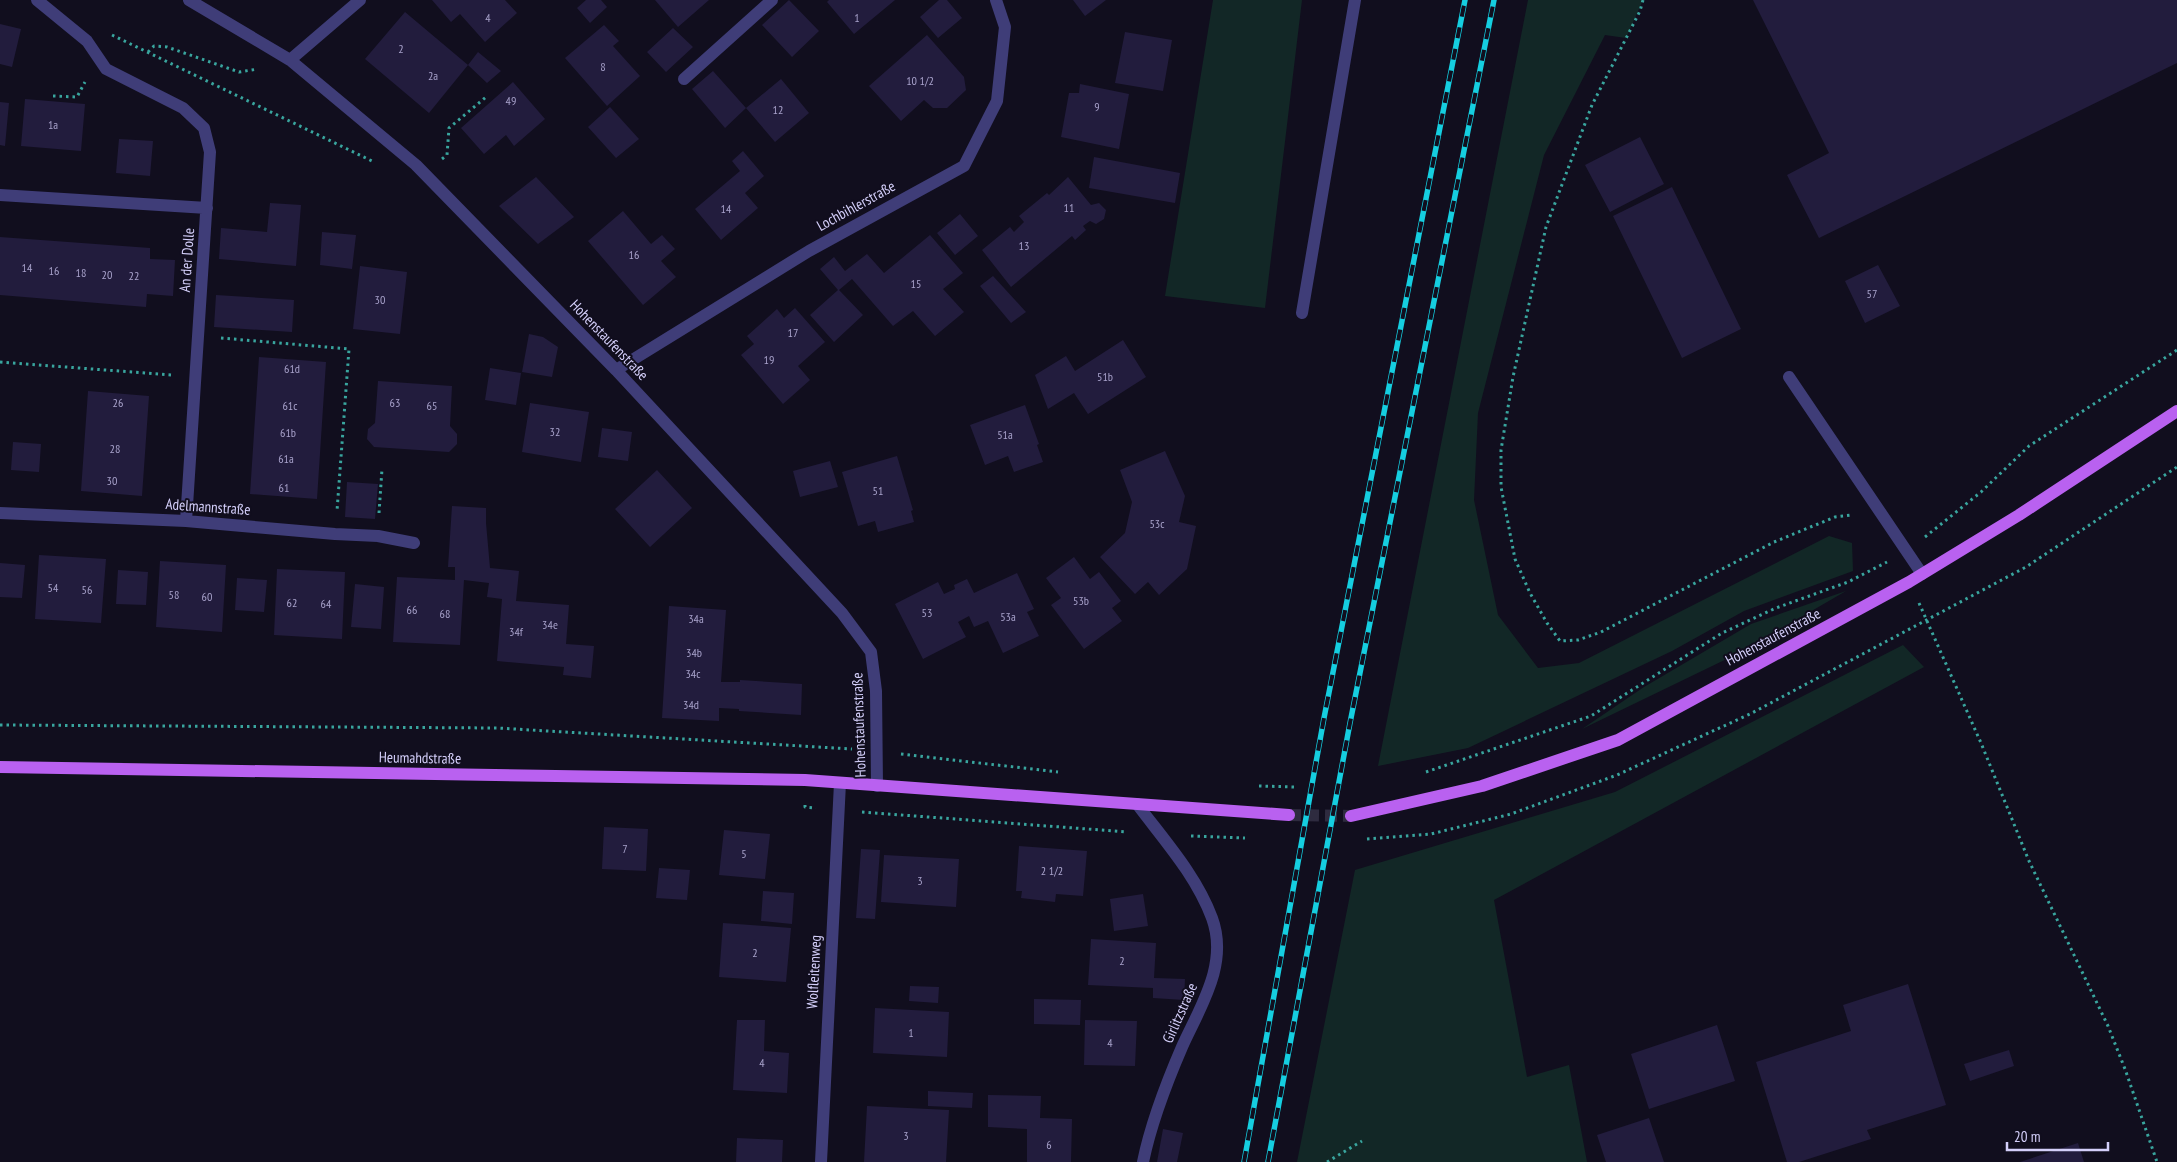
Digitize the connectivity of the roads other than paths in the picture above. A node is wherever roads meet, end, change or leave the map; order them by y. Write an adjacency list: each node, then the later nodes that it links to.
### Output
1 (37, 0): 10 (street)
2 (189, 0): 7 (street, Hohenstaufenstraße)
3 (360, 0): 7 (street)
4 (772, 0): 8 (street)
5 (996, 0): 12 (street, Lochbihlerstraße)
6 (1355, 0): 11 (street)
7 (290, 60): 12 (street, Hohenstaufenstraße)
8 (684, 79)
9 (0, 195): 10 (street, An der Dolle)
10 (207, 208): 16 (street, An der Dolle)
11 (1302, 313)
12 (616, 370): 21 (street, Hohenstaufenstraße)
13 (1788, 377): 18 (street)
14 (2177, 411): 18 (main road, Hohenstaufenstraße)
15 (0, 513): 16 (street, Adelmannstraße)
16 (186, 521): 17 (street, Adelmannstraße)
17 (414, 543)
18 (1922, 574): 24 (main road, Hohenstaufenstraße)
19 (0, 766): 20 (main road, Heumahdstraße)
20 (840, 783): 21 (main road, Hohenstaufenstraße); 25 (street, Wolfleitenweg)
21 (877, 786): 22 (main road, Hohenstaufenstraße)
22 (1136, 804): 23 (main road, Hohenstaufenstraße); 26 (street, Girlitzstraße)
23 (1289, 815)
24 (1351, 816)
25 (821, 1162)
26 (1143, 1162)

